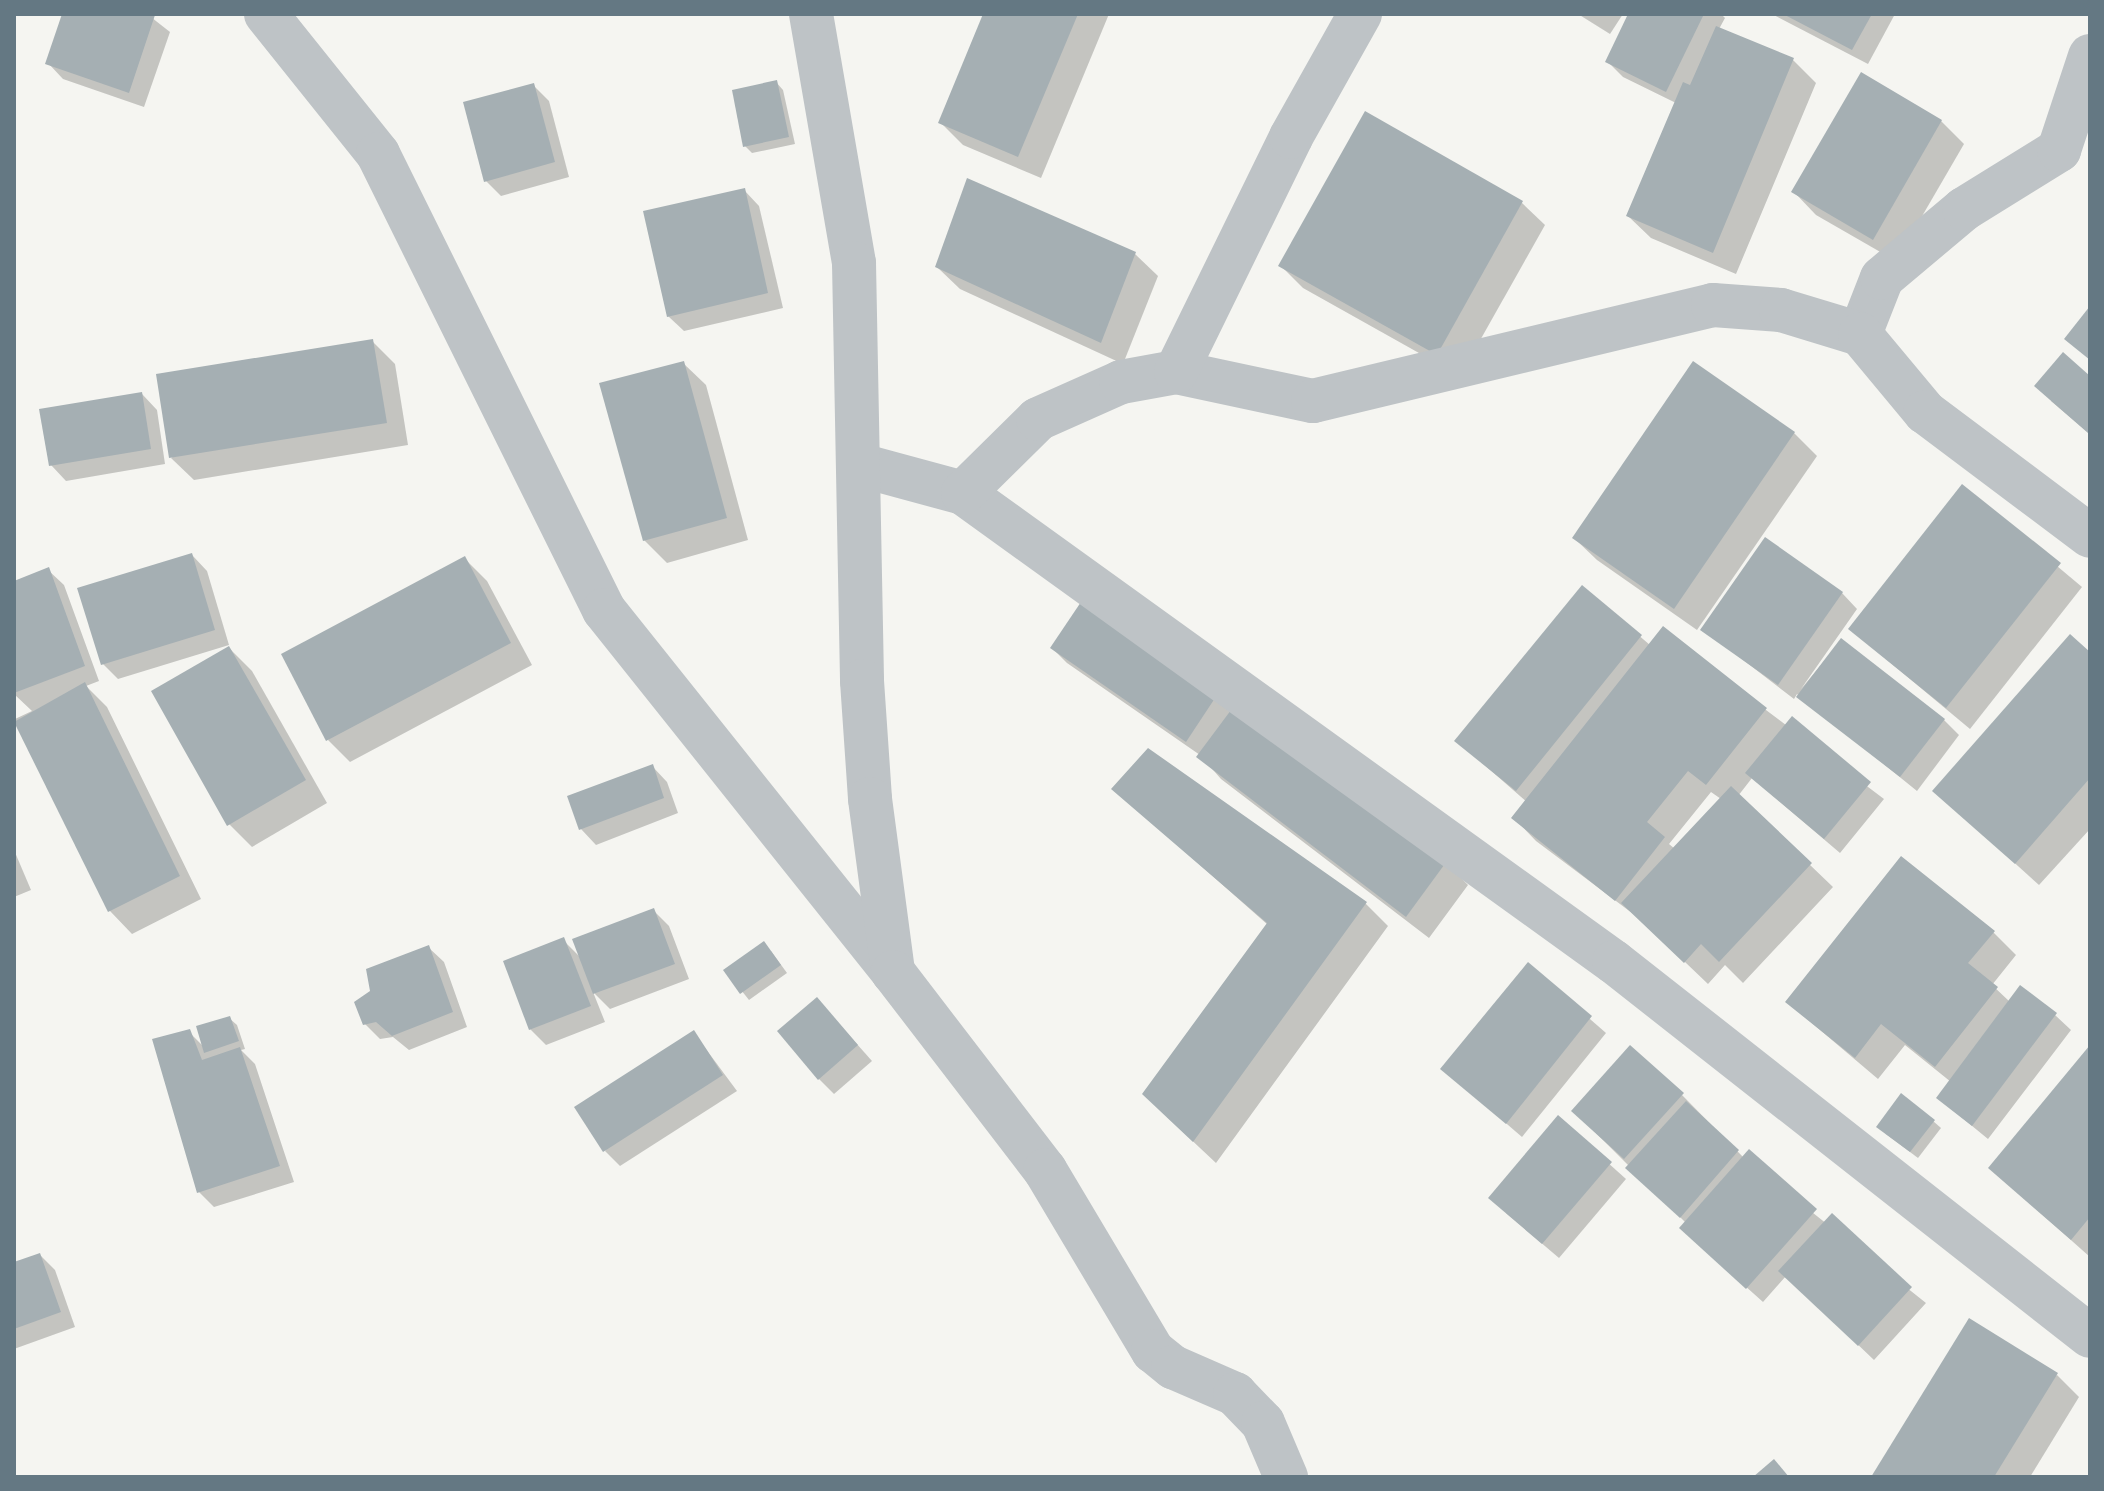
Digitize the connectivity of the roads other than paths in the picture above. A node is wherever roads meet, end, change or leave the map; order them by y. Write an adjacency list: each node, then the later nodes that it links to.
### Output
1 (266, 14): 10 (street)
2 (811, 14): 7 (street)
3 (1360, 14): 6 (street)
4 (2090, 56): 5 (street)
5 (1860, 334): 6 (street); 9 (street)
6 (1176, 372): 8 (street)
7 (860, 465): 8 (street); 10 (street)
8 (963, 493): 11 (street)
9 (2090, 536)
10 (893, 972): 12 (street)
11 (2090, 1336)
12 (1286, 1477)

